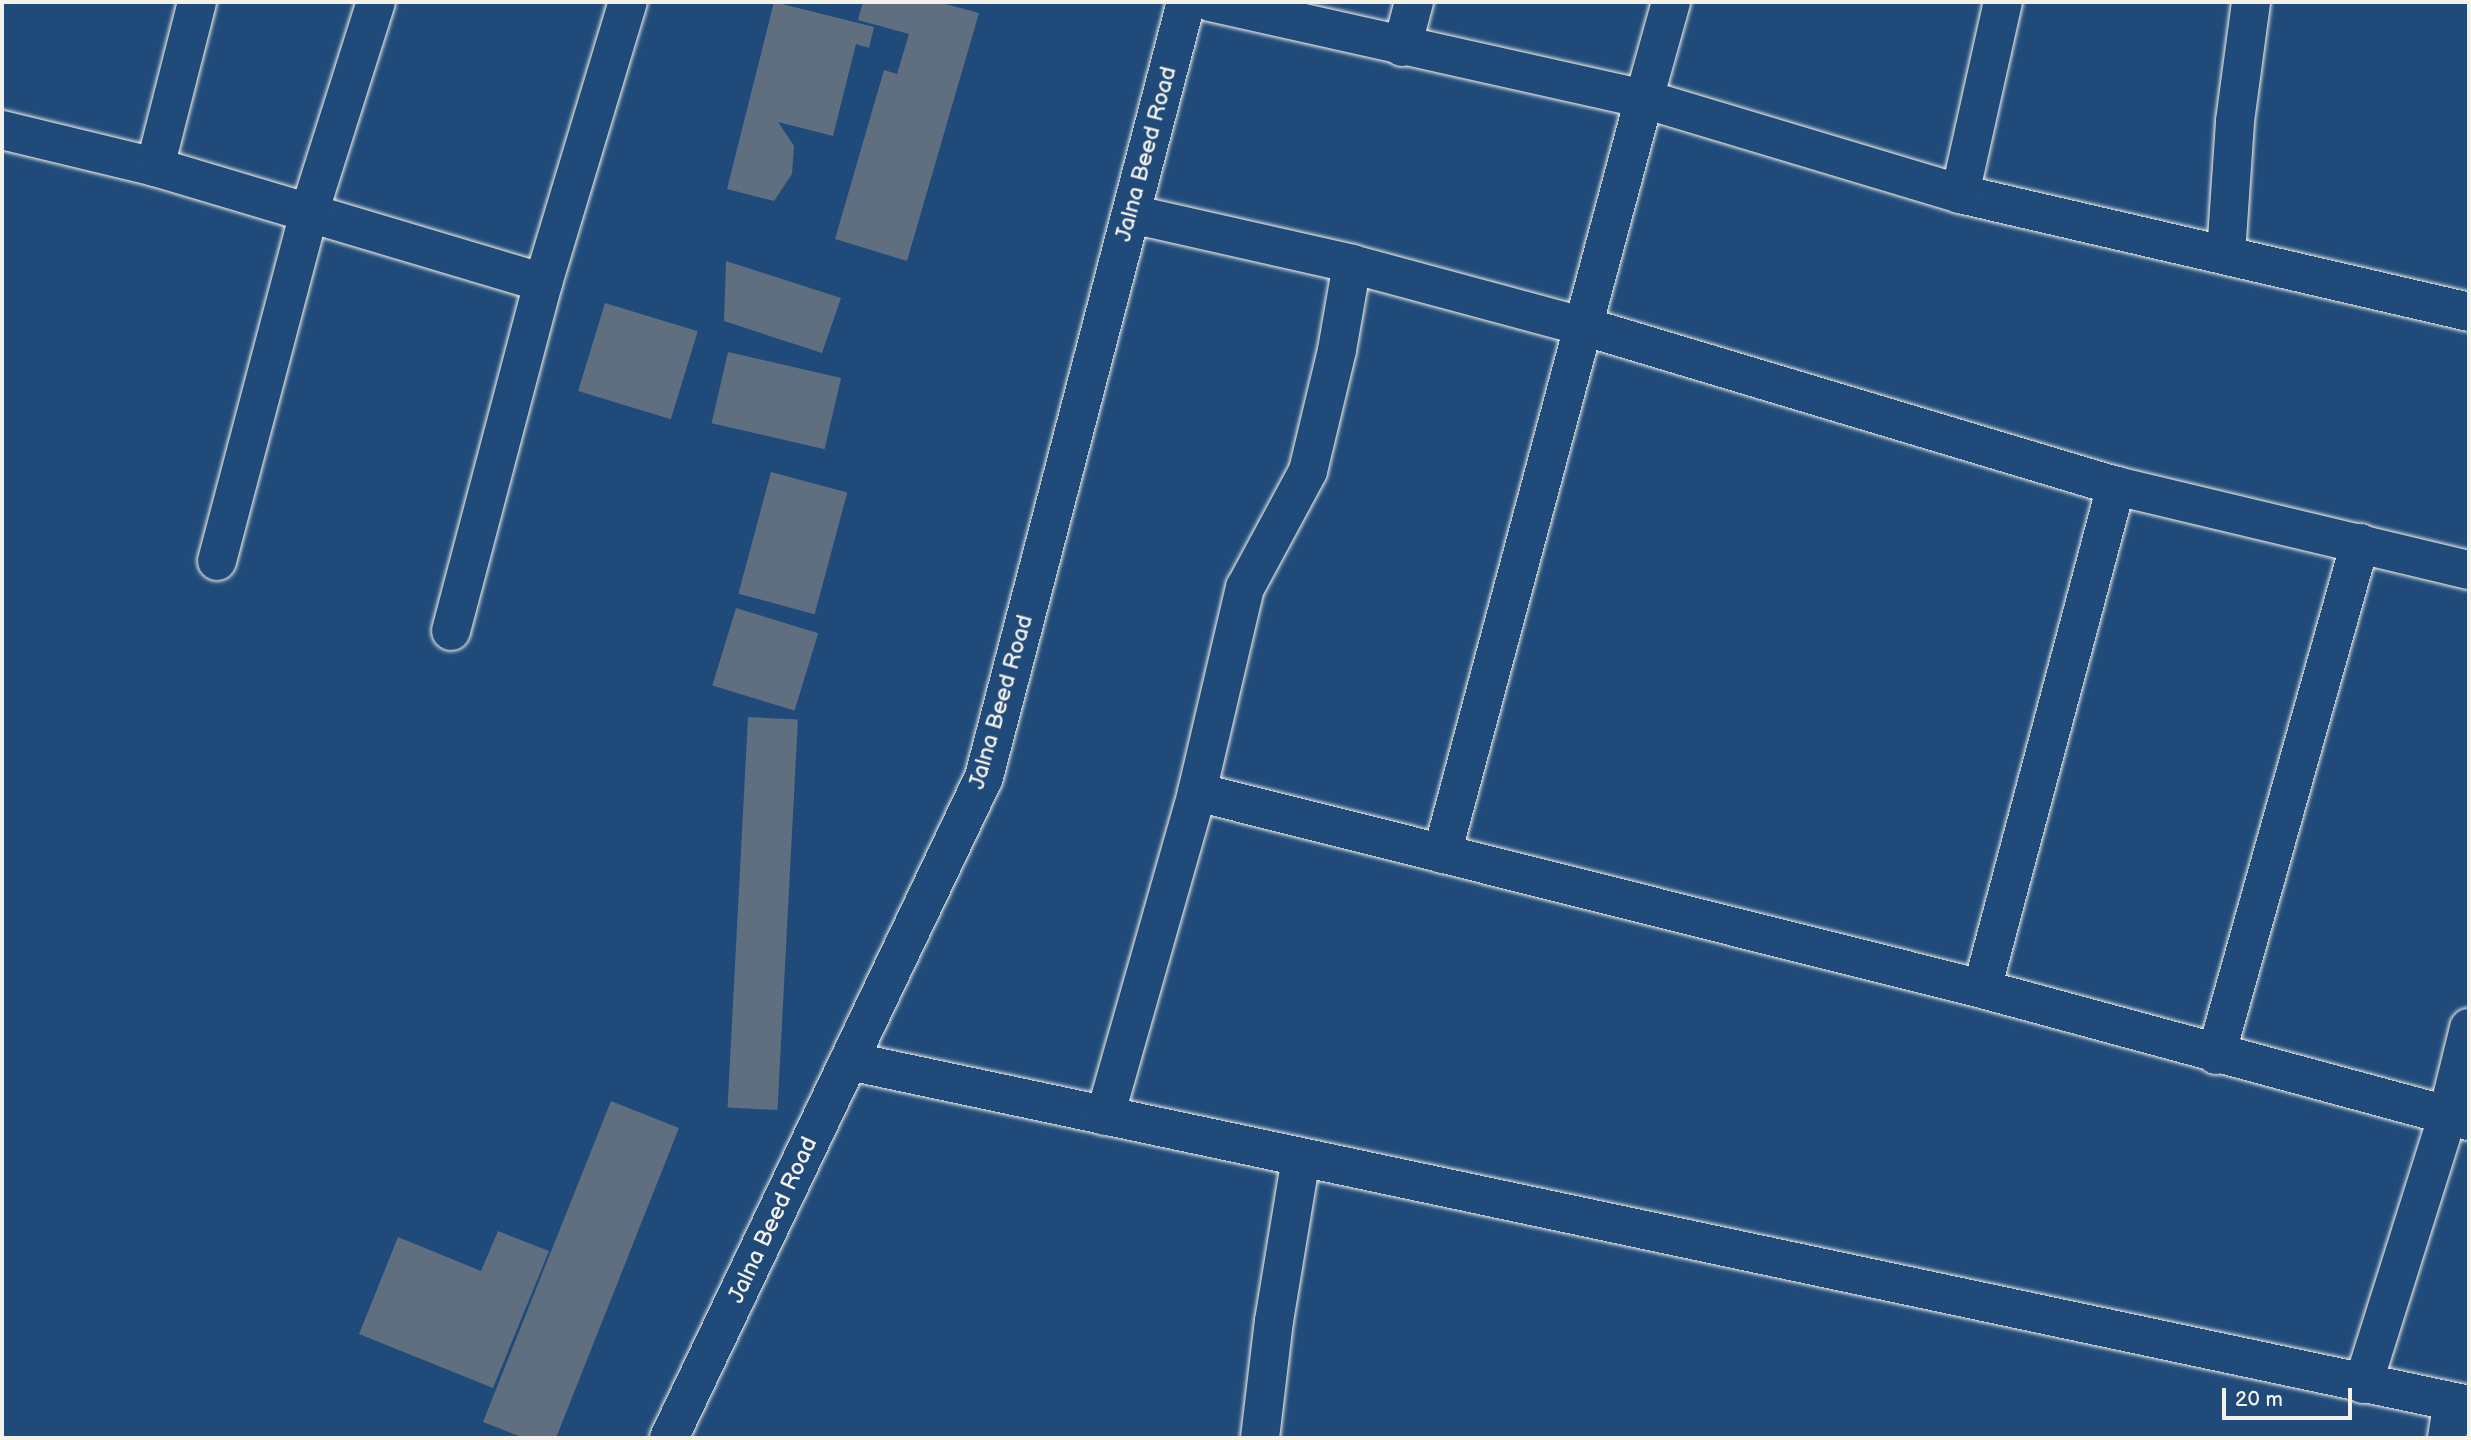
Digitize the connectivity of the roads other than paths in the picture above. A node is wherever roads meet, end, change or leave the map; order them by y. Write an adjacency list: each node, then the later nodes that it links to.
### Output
1 (197, 2): 13 (street)
2 (376, 2): 15 (street)
3 (628, 2): 19 (street)
4 (1186, 2): 16 (street, Jalna Beed Road)
5 (1210, 2): 10 (street)
6 (1414, 2): 10 (street)
7 (1671, 2): 11 (street)
8 (2003, 2): 14 (street)
9 (2251, 2): 17 (street)
10 (1402, 47): 11 (street)
11 (1644, 99): 14 (street); 21 (street)
12 (2, 130): 13 (street)
13 (155, 166): 15 (street)
14 (1960, 194): 17 (street)
15 (309, 213): 19 (street); 24 (street)
16 (1131, 214): 18 (street); 32 (street, Jalna Beed Road)
17 (2226, 254): 20 (street)
18 (1352, 264): 21 (street); 27 (street)
19 (544, 283): 26 (street)
20 (2469, 312)
21 (1586, 327): 22 (street); 28 (street)
22 (2116, 486): 23 (street); 29 (street)
23 (2360, 543): 25 (street); 31 (street)
24 (217, 561)
25 (2469, 570)
26 (451, 631)
27 (1197, 792): 28 (street); 33 (street)
28 (1442, 854): 29 (street)
29 (1982, 989): 31 (street)
30 (2469, 1028): 34 (street)
31 (2217, 1055): 34 (street)
32 (849, 1061): 33 (street); 38 (street, Jalna Beed Road)
33 (1105, 1116): 35 (street)
34 (2458, 1119): 36 (street)
35 (1301, 1158): 36 (street); 39 (street)
36 (2363, 1384): 37 (street)
37 (2457, 1415)
38 (669, 1438)
39 (1260, 1438)

